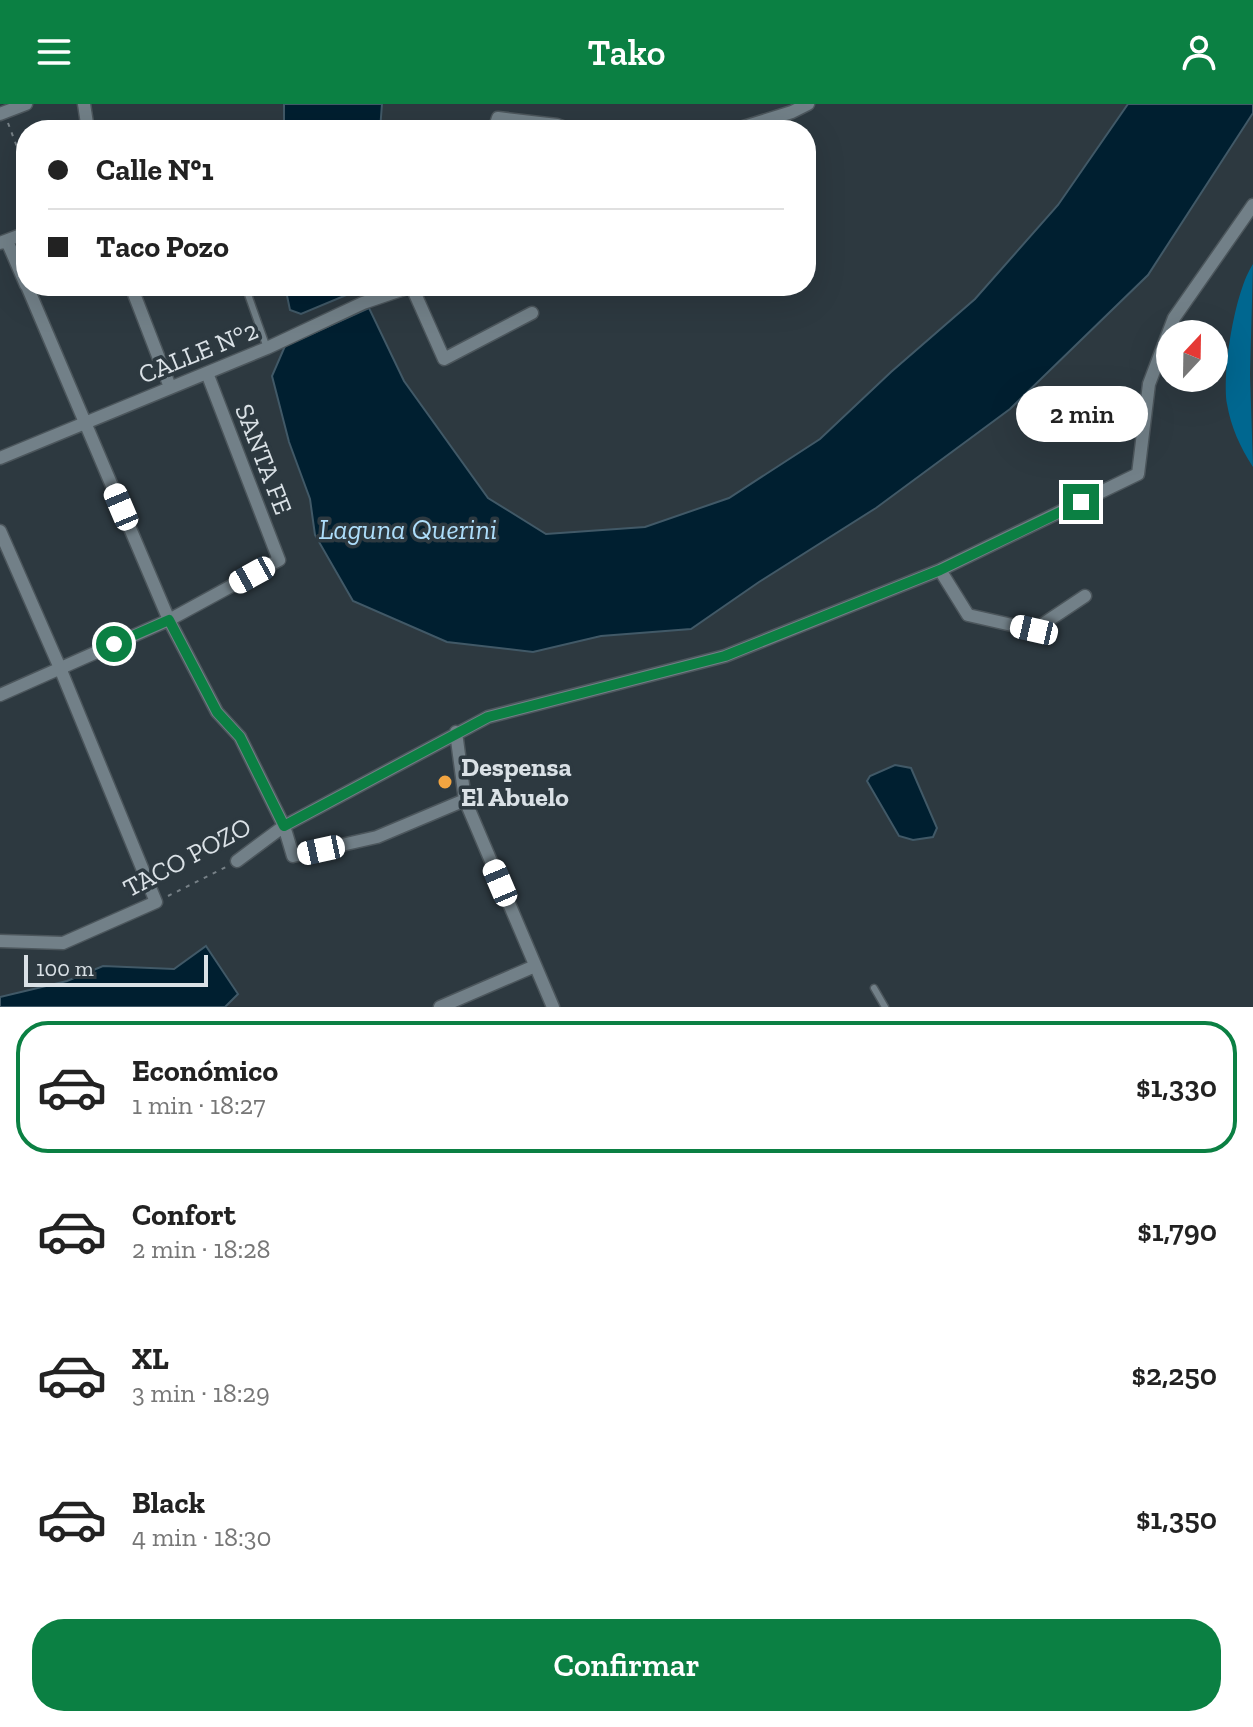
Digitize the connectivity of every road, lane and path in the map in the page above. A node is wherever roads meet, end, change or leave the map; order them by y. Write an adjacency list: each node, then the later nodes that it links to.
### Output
1 (26, 104): 3 (street)
2 (808, 104): 4 (street)
3 (2, 113): 5 (path)
4 (766, 120)
5 (16, 147)
6 (1253, 205): 21 (street, TACO POZO)
7 (4, 242): 8 (street)
8 (16, 265)
9 (31, 296): 18 (street)
10 (135, 296): 17 (street)
11 (249, 296): 15 (lane)
12 (384, 296): 15 (street, CALLE N°2)
13 (417, 296): 14 (street)
14 (532, 313)
15 (267, 348): 16 (street, CALLE N°2)
16 (207, 373): 17 (street, CALLE N°2); 23 (street, SANTA FE)
17 (170, 387): 18 (street, CALLE N°2)
18 (86, 422): 19 (street, CALLE N°2); 23 (street)
19 (0, 458)
20 (0, 531): 24 (street)
21 (940, 570): 22 (street); 26 (street, TACO POZO)
22 (1085, 596)
23 (169, 620): 24 (street); 28 (street)
24 (60, 668): 25 (street); 30 (street)
25 (0, 695)
26 (456, 732): 27 (street); 28 (street, TACO POZO)
27 (465, 800): 28 (street); 32 (street)
28 (284, 826): 29 (street, TACO POZO)
29 (237, 861): 30 (path, TACO POZO)
30 (156, 902): 31 (street, TACO POZO)
31 (0, 941)
32 (535, 966): 34 (street); 35 (street)
33 (874, 988): 36 (lane)
34 (440, 1007)
35 (553, 1007)
36 (885, 1007)

